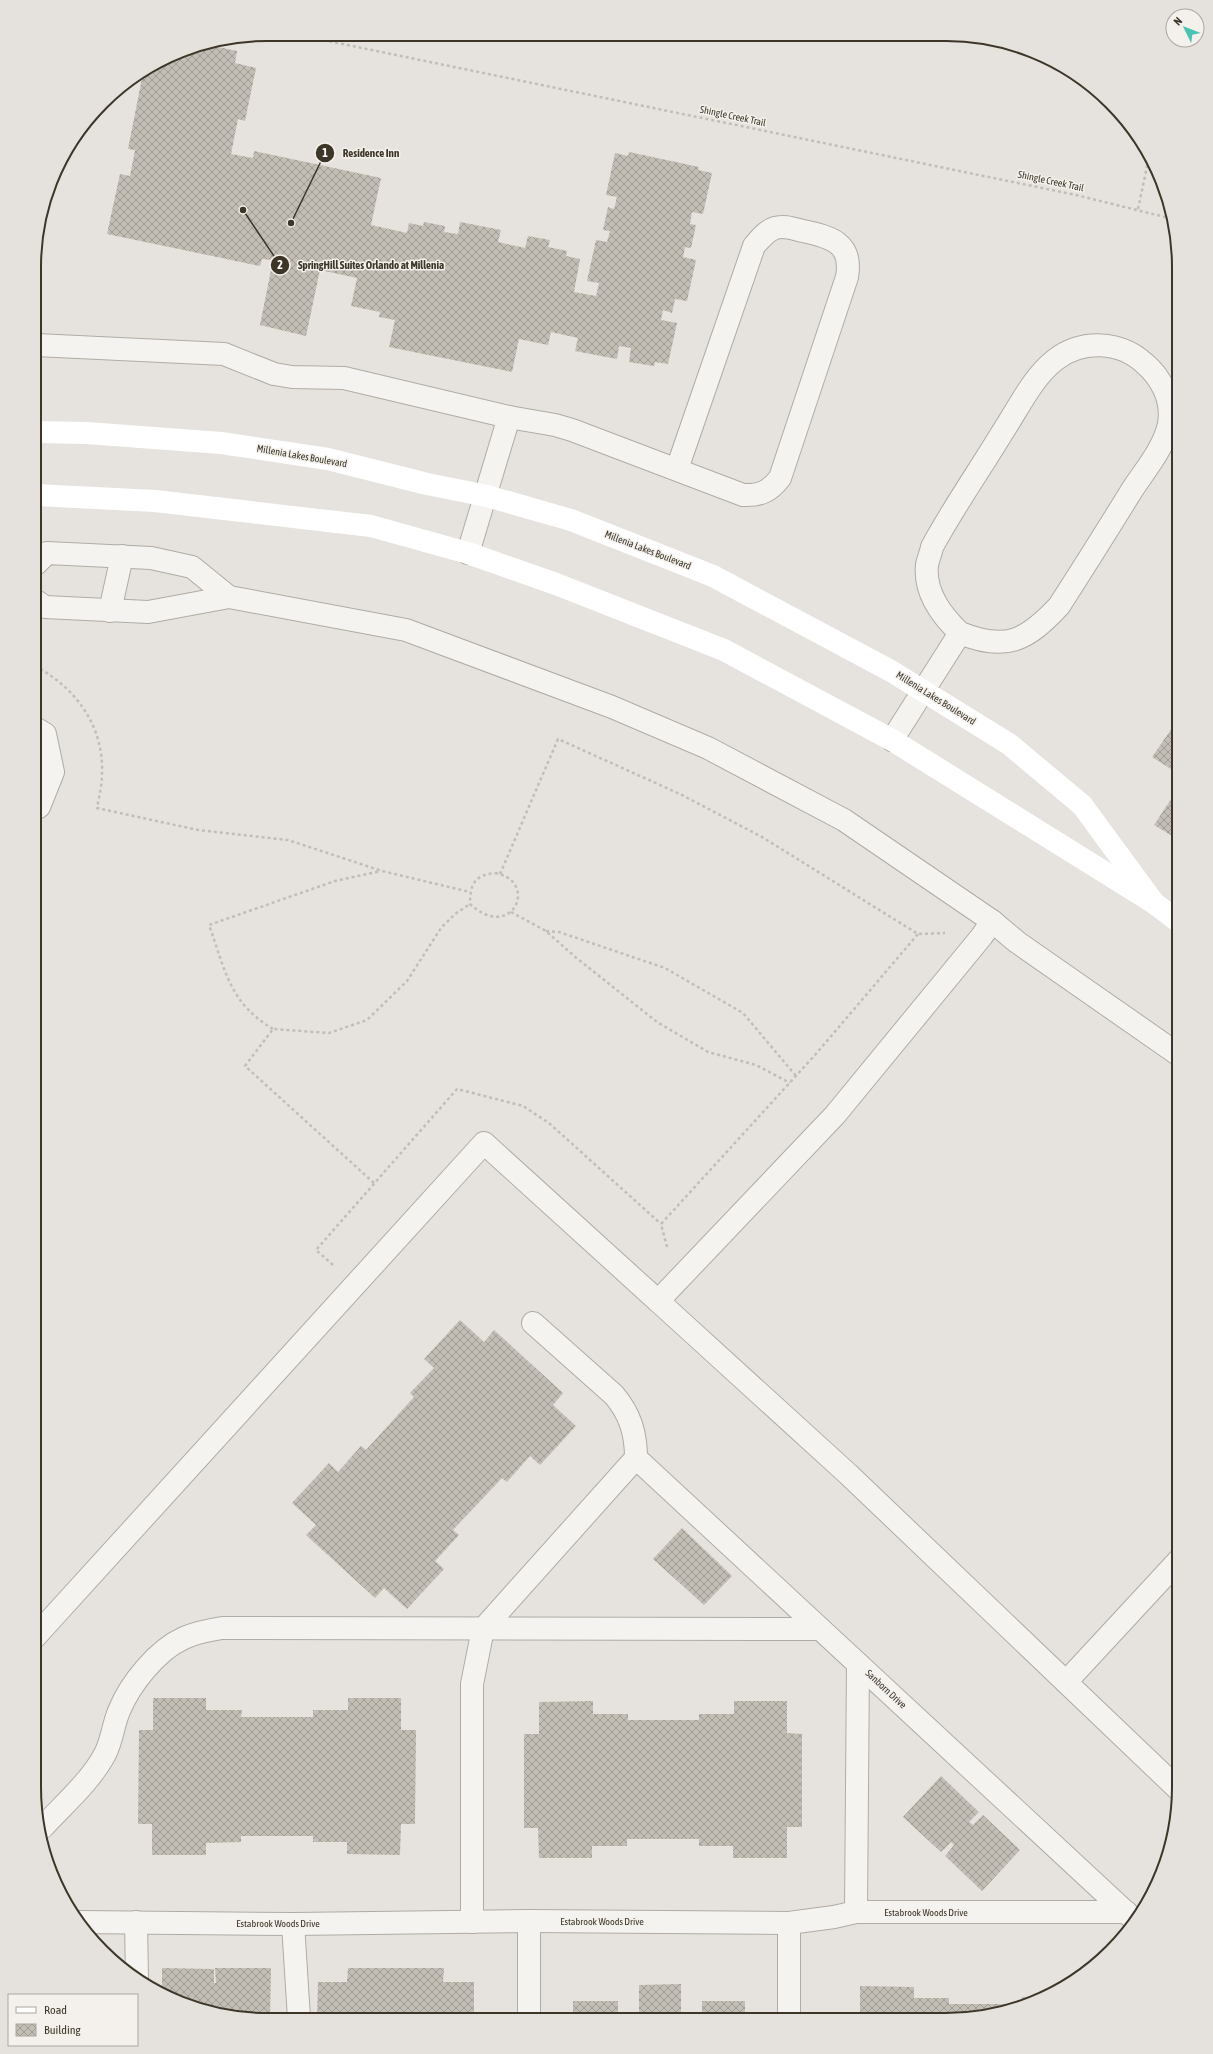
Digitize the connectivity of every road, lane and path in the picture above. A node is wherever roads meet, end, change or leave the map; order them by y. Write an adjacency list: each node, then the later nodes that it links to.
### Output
1 (328, 41): 3 (path, Shingle Creek Trail)
2 (1147, 164): 3 (path)
3 (1138, 209): 4 (path, Shingle Creek Trail)
4 (1166, 217)
5 (41, 345): 7 (lane)
6 (1172, 405): 19 (lane)
7 (509, 417): 10 (lane); 12 (lane)
8 (1172, 417): 19 (lane)
9 (41, 432): 12 (street, Millenia Lakes Boulevard)
10 (677, 469): 10 (lane)
11 (41, 495): 13 (street, Millenia Lakes Boulevard)
12 (486, 496): 13 (lane); 21 (street, Millenia Lakes Boulevard)
13 (468, 553): 23 (street, Millenia Lakes Boulevard)
14 (122, 556): 15 (lane); 16 (lane); 18 (lane)
15 (41, 558)
16 (229, 597): 18 (lane); 32 (lane)
17 (41, 604): 18 (lane)
18 (110, 611)
19 (960, 633): 21 (lane)
20 (41, 670): 25 (path)
21 (925, 690): 23 (lane); 28 (street, Millenia Lakes Boulevard)
22 (41, 732): 24 (lane)
23 (892, 740): 28 (street, Millenia Lakes Boulevard)
24 (41, 804)
25 (382, 871): 27 (path); 35 (path)
26 (500, 874): 27 (path); 30 (path); 34 (path)
27 (470, 892): 29 (path)
28 (1154, 903): 31 (street, Millenia Lakes Boulevard)
29 (470, 904): 30 (path); 35 (path)
30 (511, 912): 33 (path)
31 (1172, 917)
32 (989, 925): 34 (path); 36 (lane); 40 (lane)
33 (546, 931): 37 (path); 38 (path)
34 (918, 934): 37 (path)
35 (273, 1029): 39 (path)
36 (1172, 1050)
37 (796, 1076): 38 (path)
38 (790, 1083): 40 (path)
39 (374, 1183)
40 (676, 1282): 41 (lane)
41 (658, 1301): 46 (lane); 49 (lane)
42 (533, 1323): 43 (lane)
43 (636, 1458): 45 (lane, Sanborn Drive); 47 (lane)
44 (1172, 1568): 49 (lane)
45 (820, 1629): 47 (lane); 48 (lane, Sanborn Drive)
46 (41, 1630)
47 (483, 1630): 51 (lane); 57 (lane)
48 (858, 1664): 52 (lane); 53 (lane, Sanborn Drive)
49 (1066, 1682): 50 (lane)
50 (1172, 1783)
51 (44, 1826)
52 (856, 1912): 53 (lane, Estabrook Woods Drive); 58 (lane, Estabrook Woods Drive)
53 (1130, 1917)
54 (529, 1921): 57 (lane, Estabrook Woods Drive); 58 (lane, Estabrook Woods Drive); 62 (lane)
55 (86, 1922): 56 (lane, Estabrook Woods Drive)
56 (136, 1922): 59 (lane, Estabrook Woods Drive); 60 (lane)
57 (472, 1922): 59 (lane, Estabrook Woods Drive)
58 (789, 1923): 63 (lane)
59 (293, 1924): 61 (lane)
60 (137, 1971)
61 (299, 2013)
62 (529, 2013)
63 (789, 2013)

